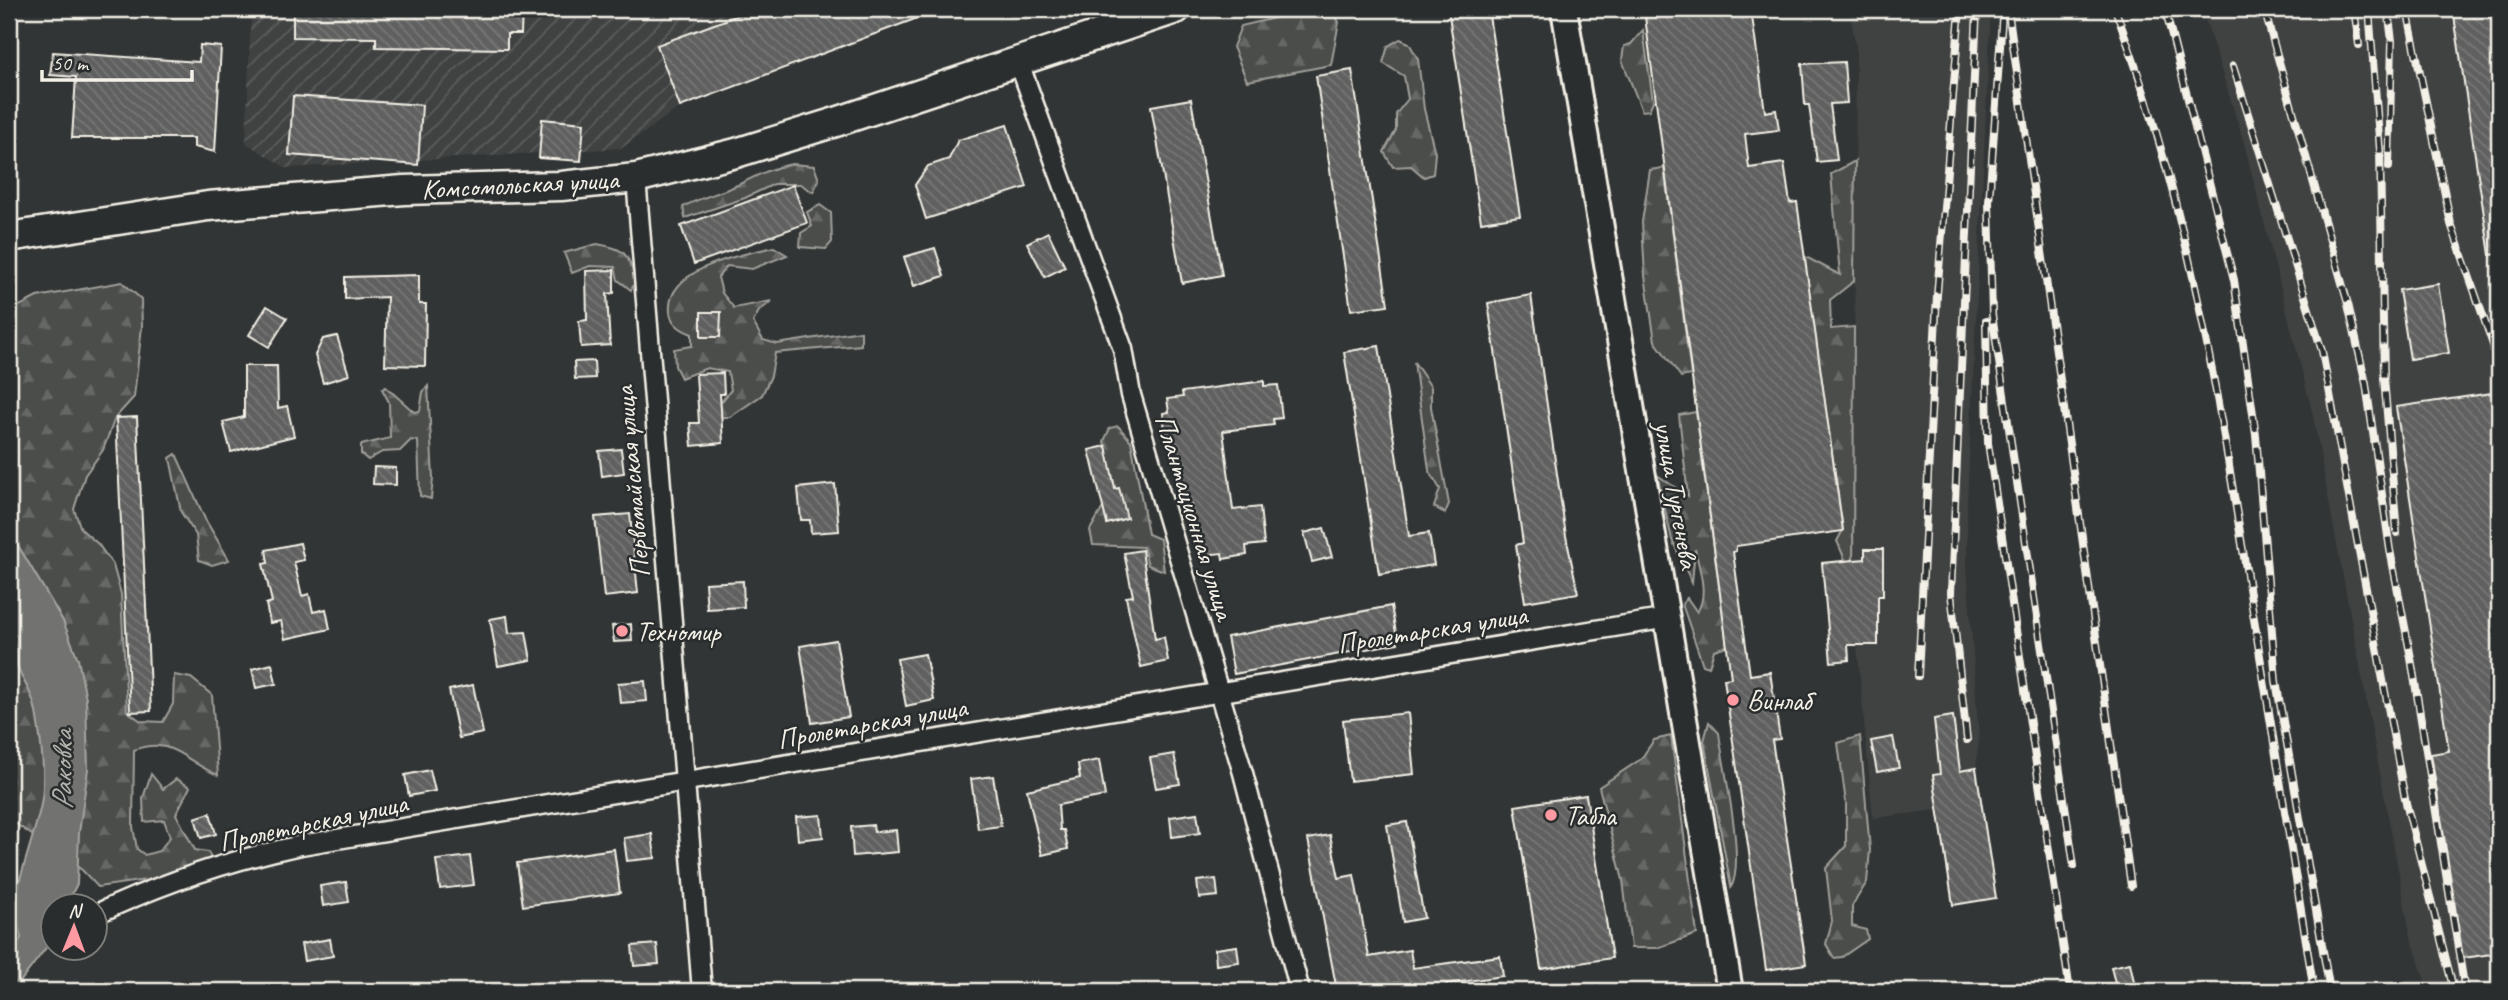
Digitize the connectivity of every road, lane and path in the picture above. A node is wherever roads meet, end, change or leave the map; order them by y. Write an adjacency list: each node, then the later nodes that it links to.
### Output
1 (1176, 9): 3 (main road, Комсомольская улица)
2 (1564, 9): 6 (main road, улица Тургенева)
3 (1019, 63): 4 (main road, Комсомольская улица); 7 (street, Плантационная улица)
4 (636, 177): 5 (main road, Комсомольская улица); 8 (street, Первомайская улица)
5 (9, 237)
6 (1668, 618): 7 (street, Пролетарская улица); 12 (main road, улица Тургенева)
7 (1219, 691): 8 (street, Пролетарская улица); 11 (street, Плантационная улица)
8 (683, 782): 9 (street, Пролетарская улица); 10 (street, Первомайская улица)
9 (108, 909)
10 (702, 991)
11 (1300, 991)
12 (1730, 991)

